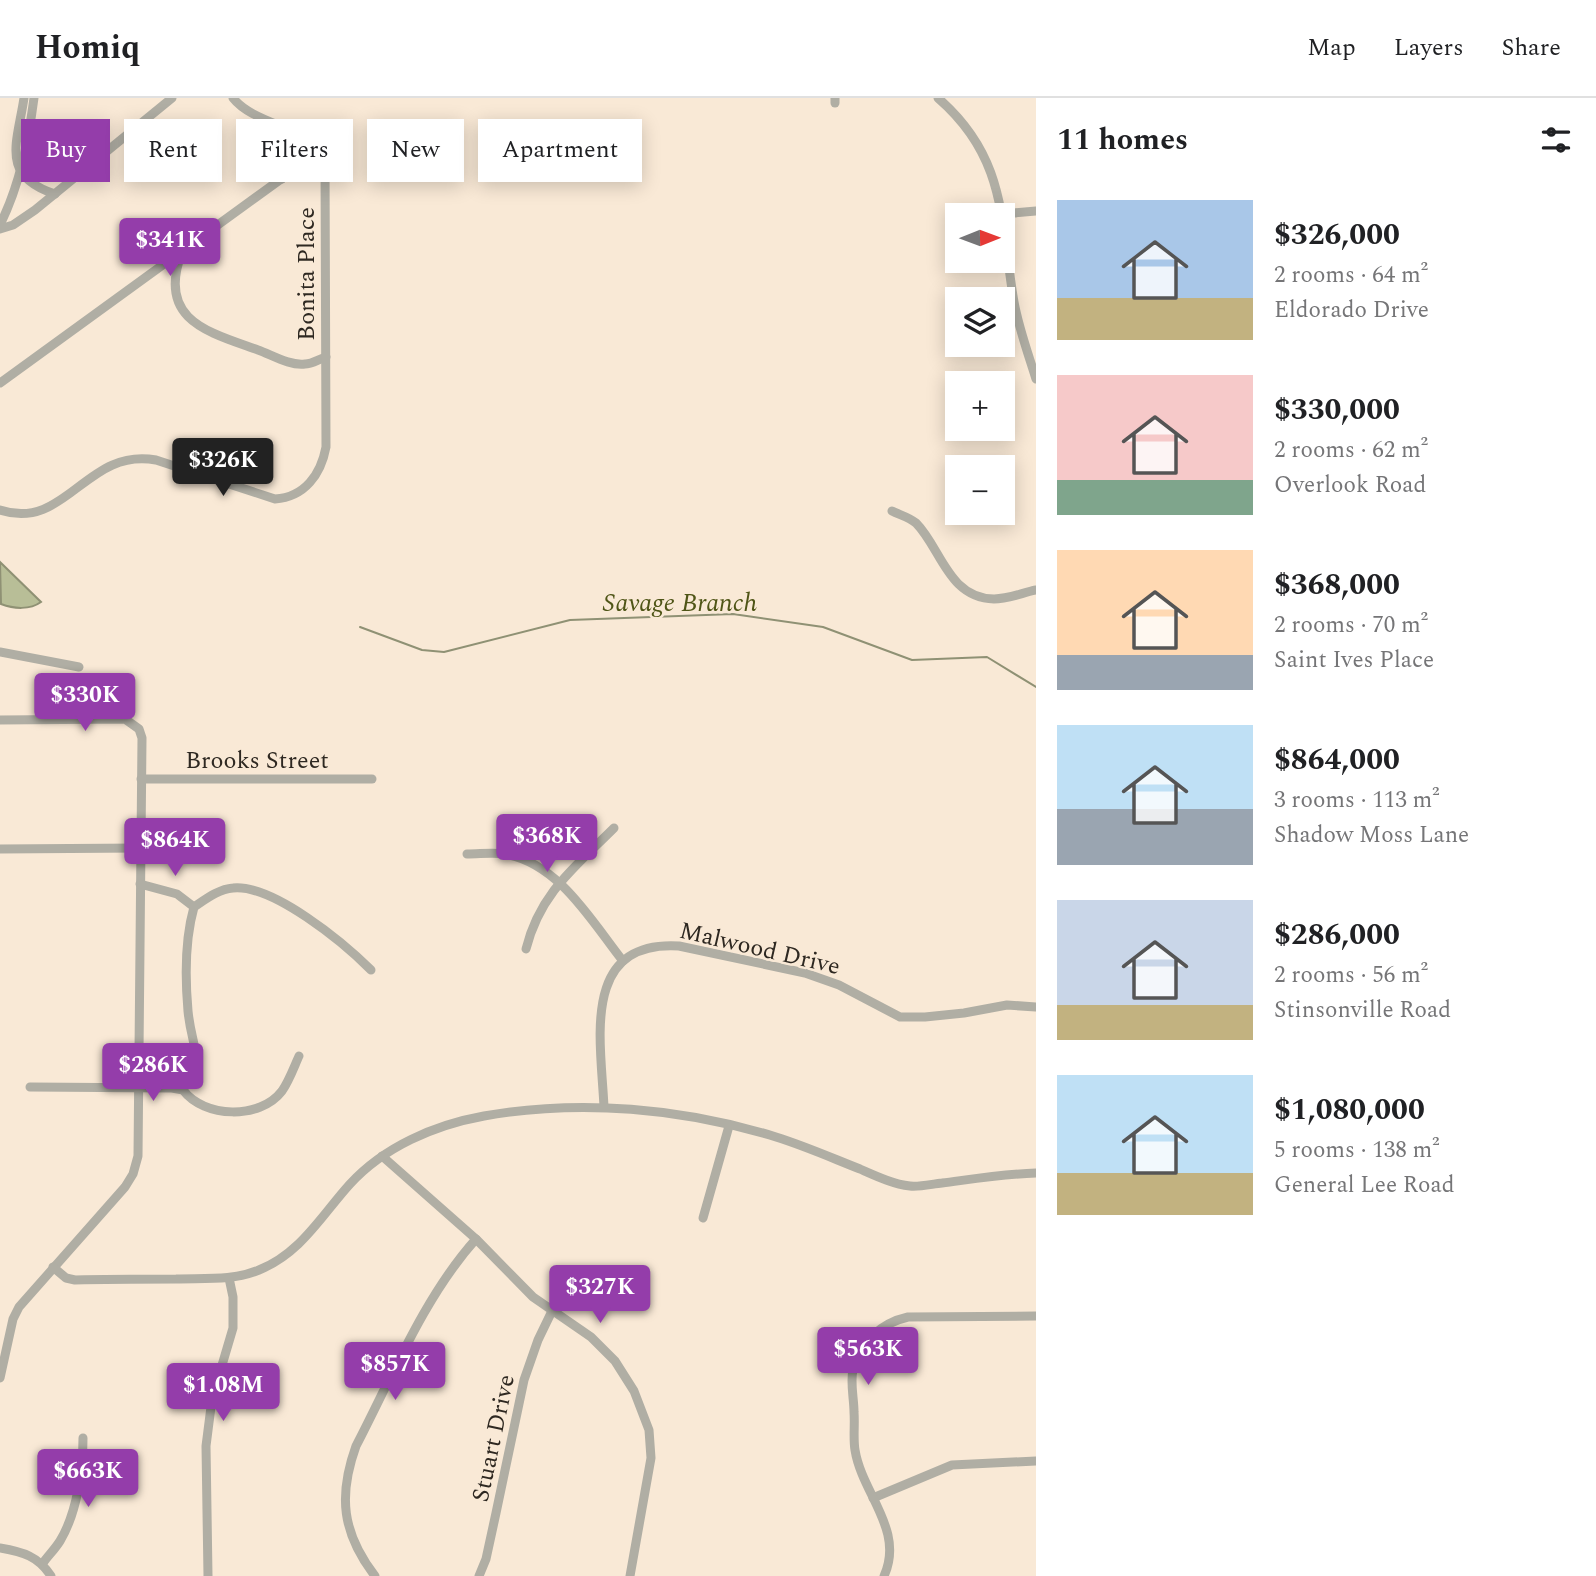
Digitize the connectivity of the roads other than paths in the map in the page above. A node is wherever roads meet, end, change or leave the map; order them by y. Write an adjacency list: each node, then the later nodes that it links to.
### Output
1 (24, 98): 8 (street)
2 (34, 98): 8 (street)
3 (172, 98): 11 (street)
4 (223, 98): 6 (street)
5 (938, 98): 12 (street)
6 (234, 99): 7 (street)
7 (260, 118)
8 (19, 173): 11 (street); 15 (street)
9 (278, 182): 16 (street)
10 (326, 182): 20 (street, Bonita Place)
11 (55, 194): 15 (street)
12 (1000, 203)
13 (1036, 211): 14 (street)
14 (1015, 213)
15 (0, 227)
16 (183, 252): 17 (street); 19 (street)
17 (156, 269): 19 (street); 22 (street)
18 (1010, 273): 21 (street)
19 (175, 277): 20 (street)
20 (326, 358): 23 (street, Bonita Place)
21 (1036, 377)
22 (0, 383)
23 (0, 510)
24 (892, 511): 25 (street)
25 (1036, 590)
26 (0, 652): 27 (street)
27 (79, 667)
28 (0, 720): 29 (street)
29 (141, 779): 30 (street, Brooks Street); 32 (street)
30 (372, 779)
31 (614, 828): 35 (street)
32 (140, 848): 33 (street); 36 (street)
33 (0, 849)
34 (467, 854): 35 (street)
35 (559, 883): 38 (street); 39 (street)
36 (140, 884): 37 (street); 44 (street)
37 (194, 907): 40 (street); 45 (street)
38 (526, 950)
39 (623, 961): 41 (street, Malwood Drive); 46 (street)
40 (371, 970)
41 (1036, 1007)
42 (299, 1056): 45 (street)
43 (30, 1087): 44 (street)
44 (138, 1087): 45 (street); 52 (street)
45 (183, 1090)
46 (604, 1107): 47 (street); 48 (street)
47 (729, 1126): 49 (street); 50 (street)
48 (383, 1156): 51 (street); 53 (street)
49 (1036, 1173)
50 (703, 1218)
51 (476, 1239): 54 (street); 64 (street)
52 (53, 1268): 53 (street); 56 (street)
53 (229, 1278): 63 (street)
54 (552, 1311): 65 (street, Stuart Drive); 66 (street)
55 (1036, 1316): 59 (street)
56 (0, 1378)
57 (83, 1438): 61 (street)
58 (1036, 1461): 59 (street)
59 (873, 1498): 67 (street)
60 (0, 1548): 61 (street)
61 (43, 1563): 62 (street)
62 (51, 1576)
63 (208, 1576)
64 (374, 1576)
65 (479, 1576)
66 (629, 1576)
67 (884, 1576)

